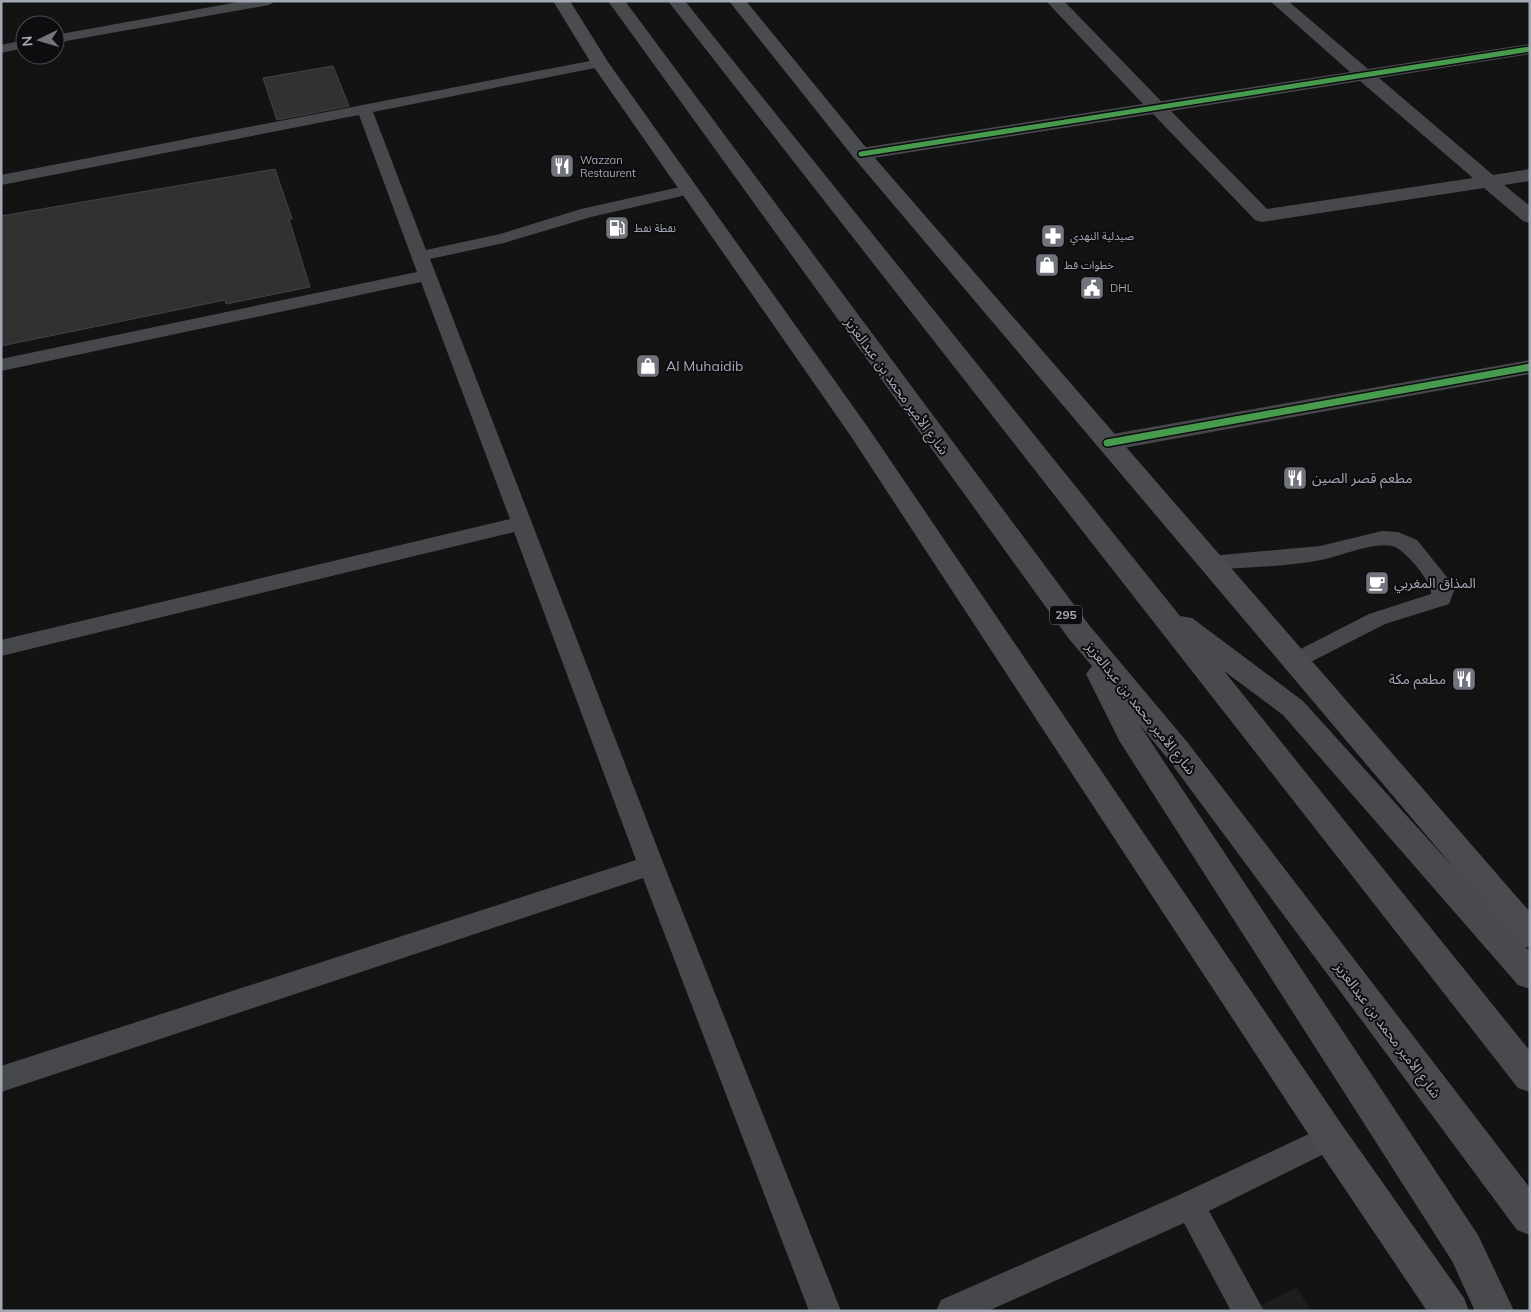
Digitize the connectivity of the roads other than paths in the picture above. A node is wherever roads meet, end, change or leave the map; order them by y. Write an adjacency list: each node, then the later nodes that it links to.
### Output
1 (269, 1): 8 (lane)
2 (561, 1): 12 (main road)
3 (616, 1): 29 (main road, شارع الأمير محمد بن عبدالعزيز / 295)
4 (676, 1): 28 (main road)
5 (736, 1): 16 (main road)
6 (1054, 1): 14 (street)
7 (1278, 1): 13 (street)
8 (65, 37)
9 (15, 46): 10 (lane)
10 (1, 48)
11 (1530, 49): 13 (street)
12 (600, 63): 15 (lane); 20 (main road)
13 (1364, 75): 14 (street); 19 (street)
14 (1155, 107): 16 (street); 19 (street)
15 (364, 108): 18 (lane); 22 (lane)
16 (861, 154): 25 (main road)
17 (1530, 174): 19 (street)
18 (1, 180)
19 (1487, 181): 21 (street)
20 (689, 190): 22 (lane); 37 (main road)
21 (1530, 217)
22 (424, 266): 23 (lane); 26 (lane)
23 (1, 365)
24 (1530, 367): 25 (street)
25 (1107, 443): 27 (main road)
26 (522, 523): 30 (lane); 32 (lane)
27 (1210, 563): 31 (main road); 31 (lane)
28 (1152, 603): 34 (main road); 35 (main road)
29 (1079, 632): 39 (main road, شارع الأمير محمد بن عبدالعزيز / 295); 44 (main road)
30 (1, 648)
31 (1295, 662): 33 (main road)
32 (651, 865): 36 (lane); 40 (lane)
33 (1530, 936)
34 (1530, 975)
35 (1530, 1077)
36 (1, 1079)
37 (1330, 1137): 38 (lane); 43 (main road)
38 (1190, 1205): 41 (lane); 42 (lane)
39 (1530, 1218)
40 (826, 1311)
41 (952, 1311)
42 (1248, 1311)
43 (1450, 1311)
44 (1495, 1311)

